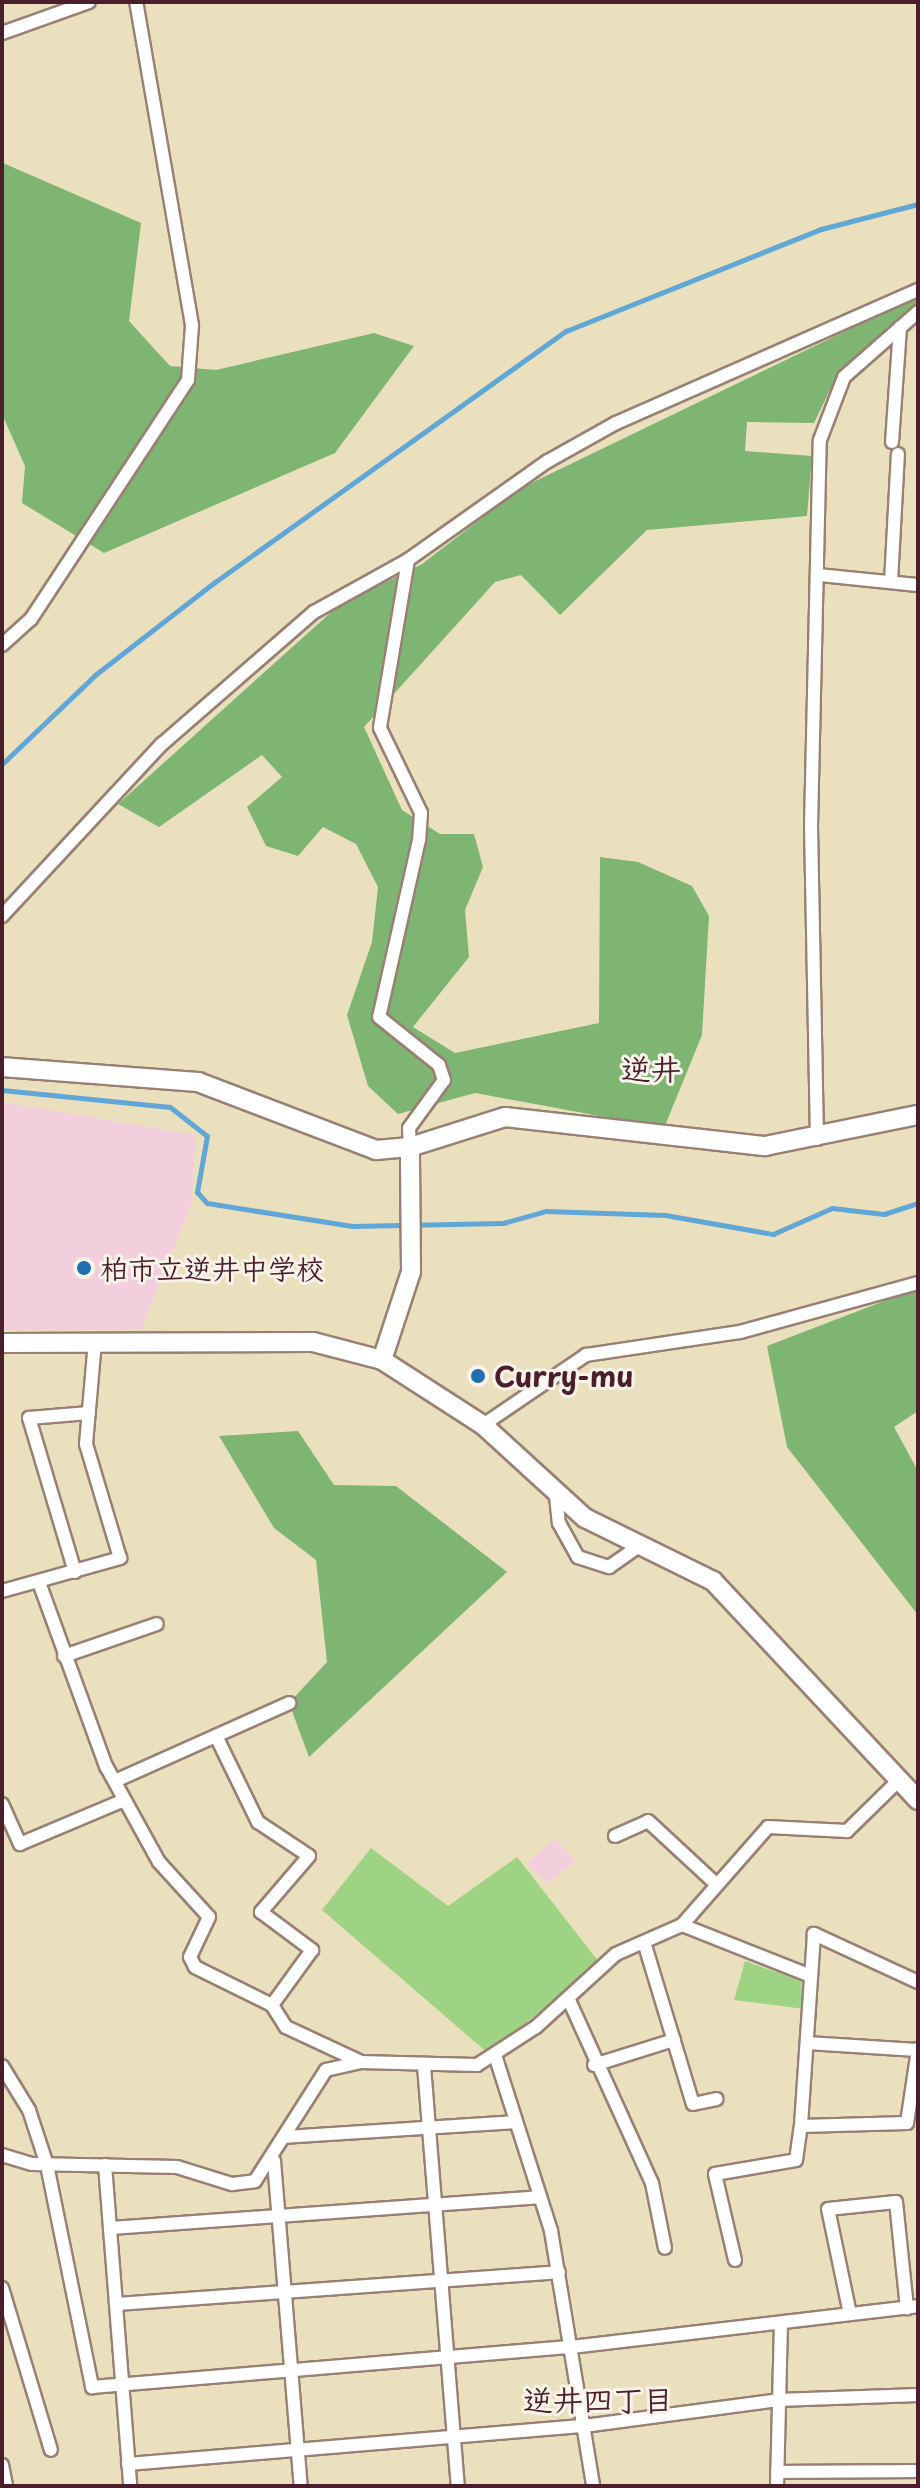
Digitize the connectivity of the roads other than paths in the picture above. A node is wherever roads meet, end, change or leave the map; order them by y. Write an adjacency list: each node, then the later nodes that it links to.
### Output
1 (89, 2): 3 (street)
2 (136, 2): 11 (street)
3 (2, 33)
4 (918, 290): 7 (street)
5 (918, 312): 6 (street)
6 (900, 327): 8 (street); 9 (street)
7 (408, 560): 12 (street); 16 (street)
8 (819, 575): 9 (street); 15 (street)
9 (891, 582): 10 (street)
10 (918, 585)
11 (2, 645)
12 (2, 916)
13 (2, 1067): 16 (main road)
14 (918, 1115): 15 (main road)
15 (817, 1139): 16 (main road)
16 (410, 1147): 20 (main road)
17 (918, 1283): 22 (street)
18 (95, 1342): 19 (main road); 20 (main road); 21 (street)
19 (2, 1343)
20 (382, 1360): 22 (main road)
21 (89, 1413): 25 (street); 25 (street)
22 (483, 1425): 23 (main road)
23 (556, 1496): 24 (main road); 24 (street)
24 (642, 1544): 33 (main road)
25 (75, 1572): 26 (street)
26 (40, 1585): 27 (street); 29 (street)
27 (2, 1591)
28 (157, 1624): 29 (street)
29 (64, 1656): 32 (street)
30 (289, 1703): 31 (street)
31 (216, 1736): 32 (street); 44 (street)
32 (115, 1781): 34 (street)
33 (898, 1781): 35 (main road); 38 (street)
34 (124, 1800): 36 (street); 44 (street)
35 (918, 1800)
36 (2, 1804)
37 (615, 1836): 38 (street)
38 (717, 1885): 39 (street)
39 (682, 1925): 40 (street); 41 (street)
40 (644, 1942): 43 (street); 45 (street)
41 (811, 1976): 42 (street); 46 (street)
42 (918, 1982)
43 (568, 1998): 48 (street); 50 (street)
44 (272, 2005): 49 (street)
45 (674, 2040): 50 (street); 53 (street)
46 (807, 2043): 47 (street); 55 (street)
47 (918, 2050): 55 (street)
48 (495, 2055): 52 (street); 54 (street)
49 (360, 2062): 52 (street); 57 (street)
50 (594, 2065): 66 (street)
51 (2, 2066): 60 (street)
52 (424, 2066): 56 (street)
53 (716, 2099)
54 (515, 2122): 56 (street); 62 (street)
55 (801, 2126): 67 (street)
56 (429, 2129): 57 (street); 63 (street)
57 (284, 2137): 59 (street)
58 (2, 2155): 60 (street)
59 (274, 2161): 61 (street); 64 (street)
60 (47, 2165): 61 (street); 79 (street)
61 (105, 2165): 65 (street)
62 (540, 2197): 63 (street); 68 (street)
63 (435, 2205): 64 (street); 69 (street)
64 (279, 2216): 65 (street); 71 (street)
65 (110, 2228): 72 (street)
66 (665, 2248)
67 (735, 2260)
68 (559, 2272): 69 (street); 76 (street)
69 (441, 2281): 71 (street); 77 (street)
70 (2, 2288): 84 (street)
71 (285, 2292): 72 (street); 78 (street)
72 (116, 2304): 79 (street)
73 (913, 2307): 74 (street); 74 (street)
74 (850, 2314): 75 (street)
75 (781, 2323): 76 (street); 81 (street)
76 (571, 2347): 77 (street); 82 (street)
77 (448, 2357): 78 (street); 83 (street)
78 (291, 2370): 79 (street); 85 (street)
79 (122, 2384): 86 (street)
80 (918, 2395): 81 (street)
81 (778, 2400): 82 (street); 89 (street)
82 (584, 2426): 83 (street); 94 (street)
83 (454, 2437): 85 (street); 93 (street)
84 (51, 2450)
85 (298, 2450): 86 (street); 92 (street)
86 (128, 2464): 91 (street)
87 (2, 2465): 90 (street)
88 (918, 2471): 89 (street)
89 (777, 2472): 95 (street)
90 (6, 2486)
91 (130, 2486)
92 (301, 2486)
93 (458, 2486)
94 (593, 2486)
95 (777, 2486)

